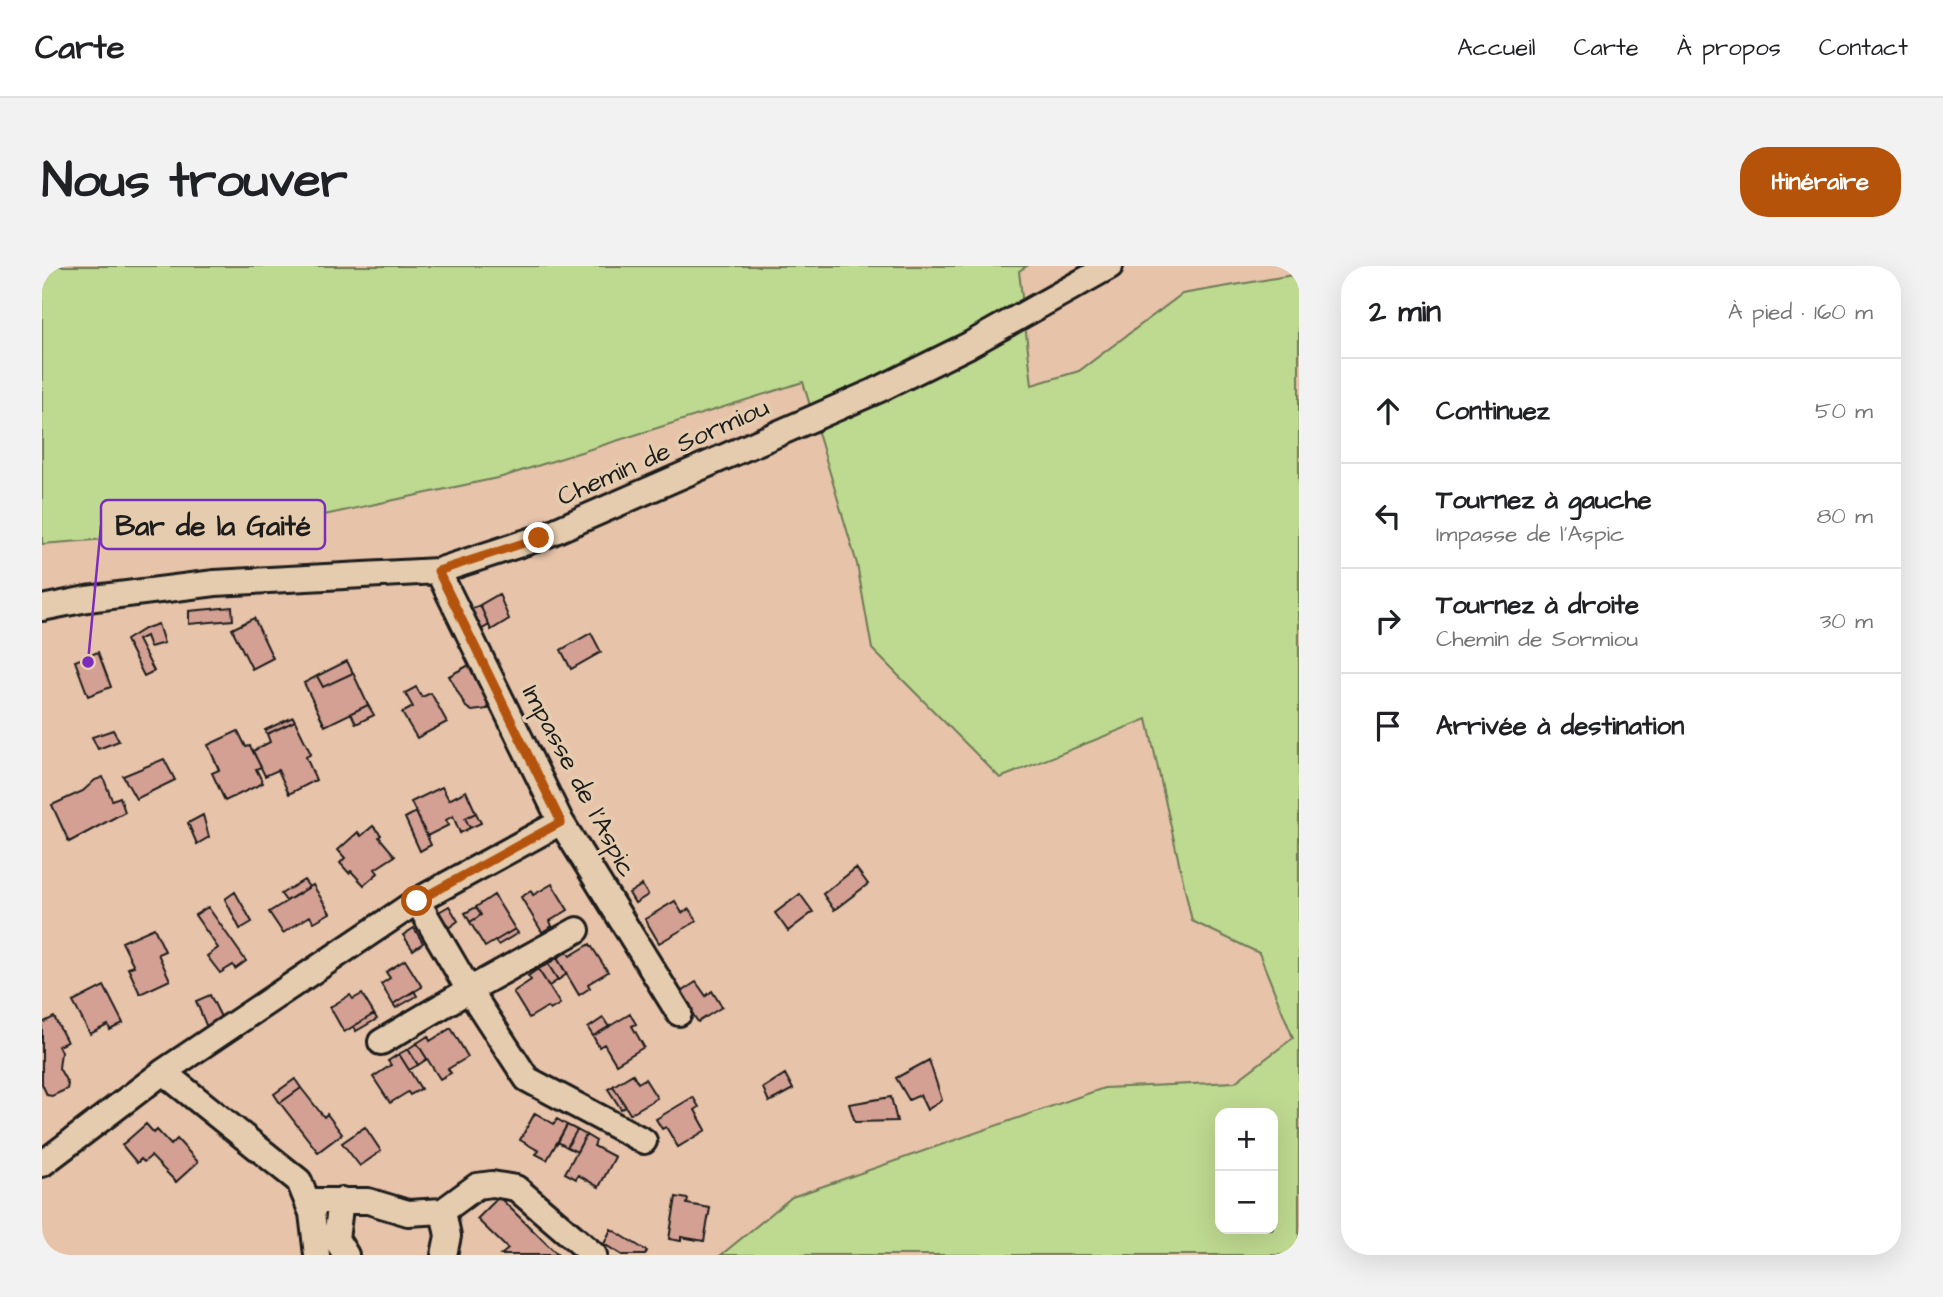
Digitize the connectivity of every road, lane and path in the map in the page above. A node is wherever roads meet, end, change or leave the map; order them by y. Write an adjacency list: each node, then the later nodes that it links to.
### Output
1 (1110, 266): 2 (street, Chemin de Sormiou)
2 (438, 571): 3 (street, Chemin de Sormiou); 4 (street, Impasse de l'Aspic)
3 (42, 608)
4 (561, 822): 5 (street); 8 (street, Impasse de l'Aspic)
5 (417, 901): 7 (street); 10 (street)
6 (577, 930): 7 (street)
7 (469, 989): 9 (street); 11 (street)
8 (679, 1013)
9 (381, 1042)
10 (163, 1072): 12 (street); 14 (street)
11 (644, 1141)
12 (42, 1164)
13 (341, 1200): 14 (street); 15 (street); 17 (street)
14 (310, 1207): 16 (street)
15 (443, 1211): 18 (street); 19 (street)
16 (317, 1255)
17 (346, 1255)
18 (444, 1255)
19 (594, 1255)

